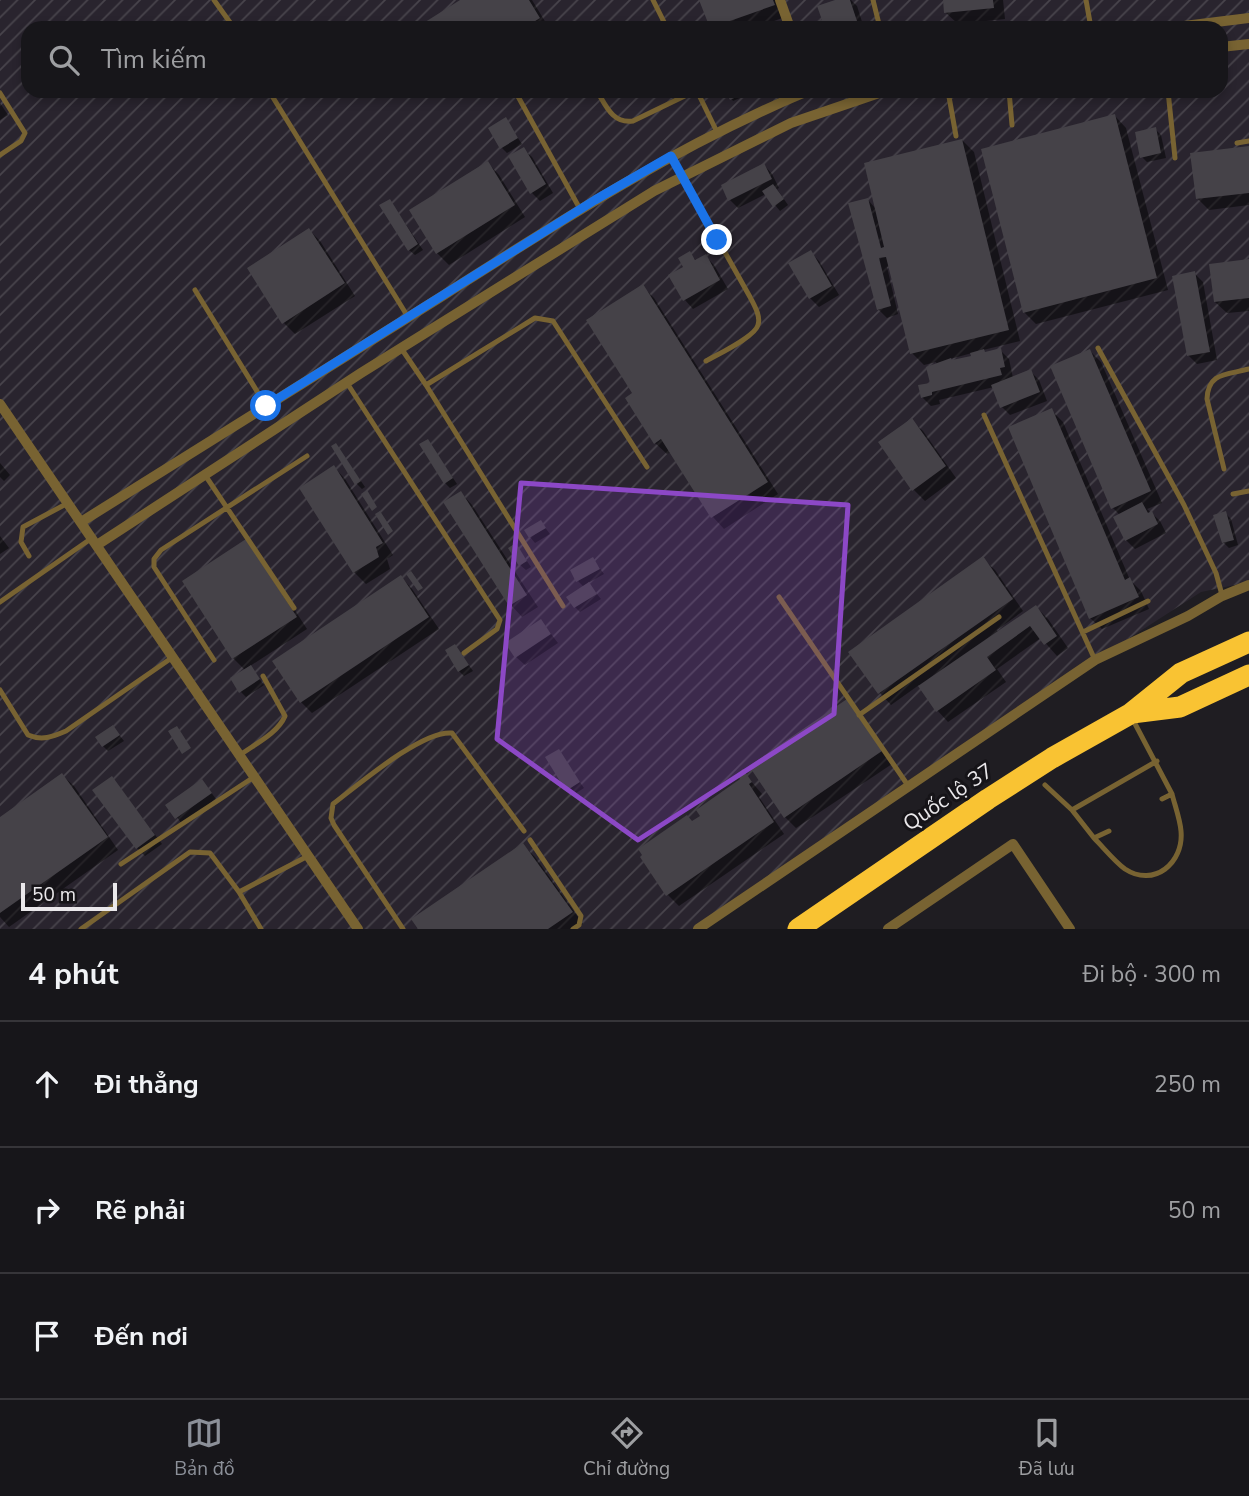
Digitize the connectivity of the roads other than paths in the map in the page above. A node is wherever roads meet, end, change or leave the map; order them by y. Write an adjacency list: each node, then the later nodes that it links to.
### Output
1 (214, 0): 7 (lane)
2 (653, 0): 8 (lane)
3 (780, 0): 9 (street)
4 (873, 0): 10 (lane)
5 (1086, 0): 11 (lane)
6 (1249, 18): 12 (street)
7 (229, 21)
8 (664, 21)
9 (787, 21)
10 (878, 21)
11 (1090, 21)
12 (1225, 21)
13 (1249, 44): 14 (street)
14 (1228, 46)
15 (0, 93): 26 (lane)
16 (273, 98): 39 (lane)
17 (519, 98): 37 (lane)
18 (601, 98): 19 (lane)
19 (681, 98)
20 (700, 98): 29 (lane)
21 (792, 98): 29 (street)
22 (864, 98): 36 (street)
23 (949, 98): 30 (lane)
24 (1010, 98): 28 (lane)
25 (1169, 98): 35 (lane)
26 (8, 106): 27 (lane); 33 (lane)
27 (0, 111)
28 (1012, 124)
29 (717, 132): 34 (street)
30 (956, 136)
31 (1249, 141): 32 (lane)
32 (1237, 143)
33 (0, 155)
34 (671, 156): 36 (lane); 37 (street)
35 (1175, 158)
36 (682, 177): 40 (street); 42 (lane)
37 (580, 209): 39 (street)
38 (195, 290): 47 (lane)
39 (408, 317): 47 (street)
40 (401, 348): 44 (street); 45 (lane)
41 (1098, 348): 61 (lane)
42 (706, 361)
43 (1249, 369): 51 (lane)
44 (346, 383): 52 (street); 70 (lane)
45 (426, 386): 50 (lane); 65 (lane)
46 (0, 404): 55 (street)
47 (266, 406): 57 (street)
48 (984, 415): 68 (lane)
49 (307, 456): 56 (lane)
50 (647, 467)
51 (1224, 469)
52 (205, 475): 56 (lane); 58 (street)
53 (1249, 492): 54 (lane)
54 (1233, 494)
55 (68, 503): 57 (street); 59 (lane)
56 (227, 506): 66 (lane); 72 (lane)
57 (81, 522): 58 (street)
58 (94, 542): 64 (lane); 71 (street)
59 (29, 556)
60 (1249, 585): 61 (street)
61 (1222, 596): 73 (street)
62 (779, 597): 78 (lane)
63 (1147, 600): 68 (lane)
64 (0, 601)
65 (563, 606)
66 (294, 608)
67 (999, 617): 78 (lane)
68 (1083, 632): 73 (lane)
69 (1249, 642): 77 (highway, Quốc lộ 37)
70 (464, 653)
71 (173, 657): 76 (lane); 79 (street)
72 (214, 660)
73 (1095, 660): 83 (street)
74 (1249, 675): 77 (highway, Quốc lộ 37)
75 (263, 676): 79 (lane)
76 (0, 690)
77 (1130, 714): 80 (lane); 101 (highway, Quốc lộ 37)
78 (859, 715): 83 (lane)
79 (240, 755): 81 (street)
80 (1157, 761): 84 (lane); 86 (lane)
81 (254, 777): 91 (street); 92 (lane)
82 (1045, 785): 86 (lane)
83 (909, 787): 100 (street)
84 (1172, 794): 85 (lane); 89 (lane)
85 (1162, 799)
86 (1072, 810): 89 (lane)
87 (524, 831): 98 (lane)
88 (1109, 831): 89 (lane)
89 (1094, 838)
90 (530, 840): 99 (lane)
91 (308, 856): 93 (lane); 97 (street)
92 (121, 864)
93 (239, 892): 95 (lane); 96 (lane)
94 (1067, 928): 102 (street)
95 (81, 929)
96 (261, 929)
97 (358, 929)
98 (403, 929)
99 (573, 929)
100 (698, 929)
101 (798, 929)
102 (888, 929)

